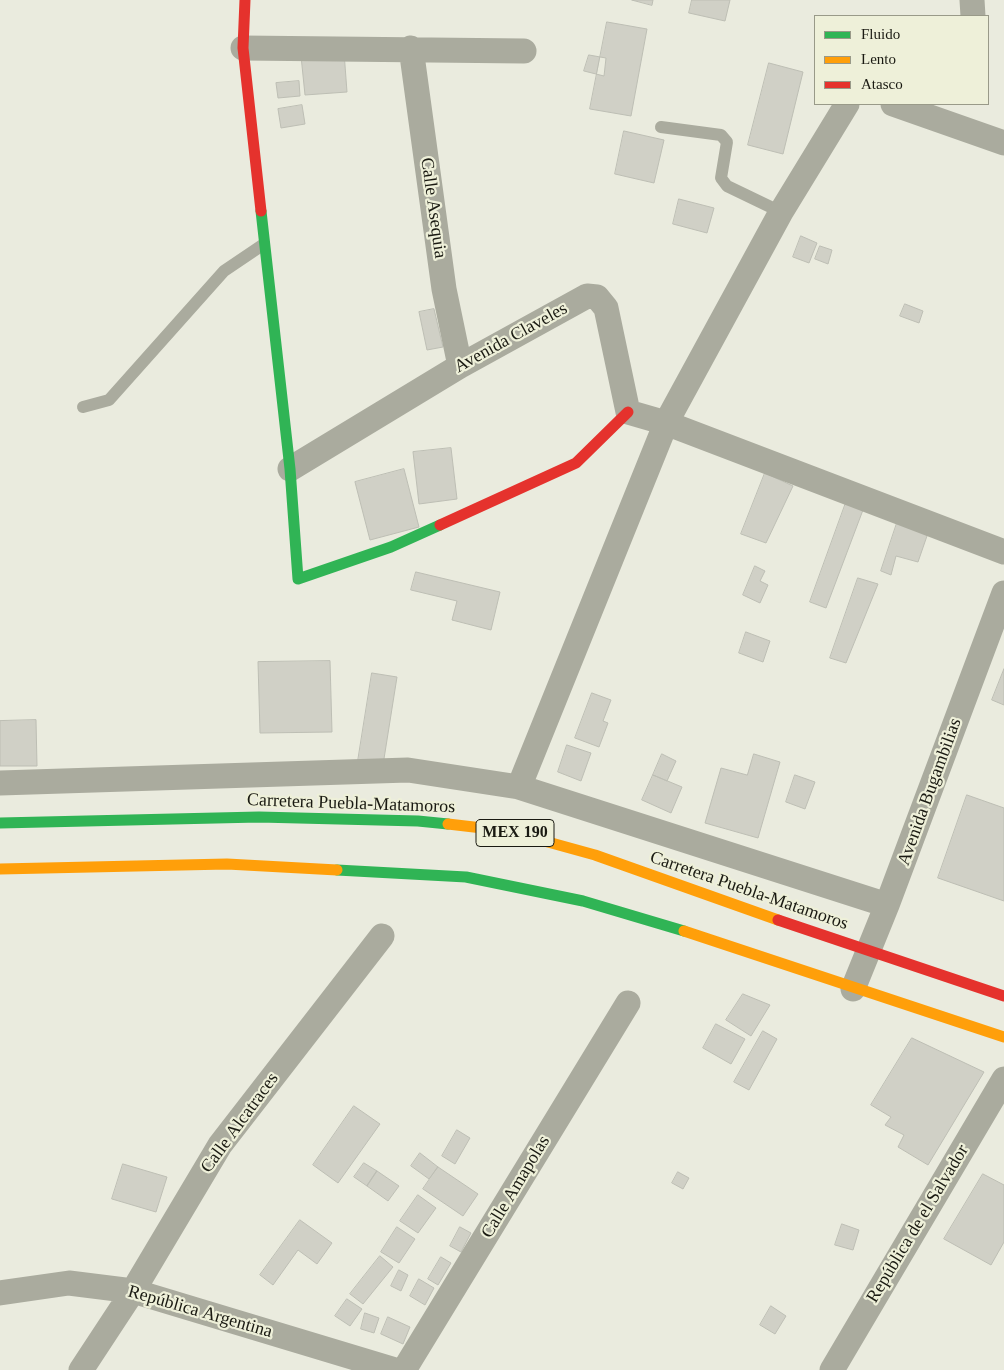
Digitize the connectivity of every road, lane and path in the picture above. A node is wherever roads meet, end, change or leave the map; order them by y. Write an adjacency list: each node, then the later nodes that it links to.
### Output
1 (245, 0): 4 (main road)
2 (972, 0): 3 (street)
3 (973, 15)
4 (243, 48): 5 (street); 13 (main road)
5 (411, 48): 6 (street); 14 (street, Calle Asequia)
6 (524, 51)
7 (846, 105): 12 (street)
8 (899, 105): 9 (street)
9 (950, 113): 11 (street)
10 (661, 127): 12 (lane)
11 (1004, 143)
12 (781, 212): 17 (street)
13 (264, 244): 15 (lane); 18 (main road)
14 (460, 366): 16 (street, Avenida Claveles); 18 (street, Avenida Claveles)
15 (83, 406)
16 (628, 412): 17 (street); 18 (main road)
17 (666, 422): 19 (street); 22 (street)
18 (290, 469)
19 (1004, 552)
20 (1004, 593): 25 (street, Avenida Bugambilias)
21 (0, 782): 22 (street)
22 (519, 787): 25 (street)
23 (0, 823): 27 (main road, Carretera Puebla-Matamoros / MEX 190)
24 (0, 869): 28 (main road)
25 (887, 905): 27 (street, Avenida Bugambilias)
26 (382, 936): 33 (street, Calle Alcatraces)
27 (868, 952): 28 (street, Avenida Bugambilias); 29 (main road, Carretera Puebla-Matamoros / MEX 190)
28 (853, 989): 31 (main road)
29 (1004, 996)
30 (628, 1004): 37 (street, Calle Amapolas)
31 (1004, 1038)
32 (1004, 1079): 38 (street, República de el Salvador)
33 (133, 1291): 34 (street, República Argentina); 35 (street, Calle Alcatraces); 36 (street, República Argentina)
34 (0, 1293)
35 (81, 1370)
36 (395, 1370)
37 (404, 1370)
38 (832, 1370)

